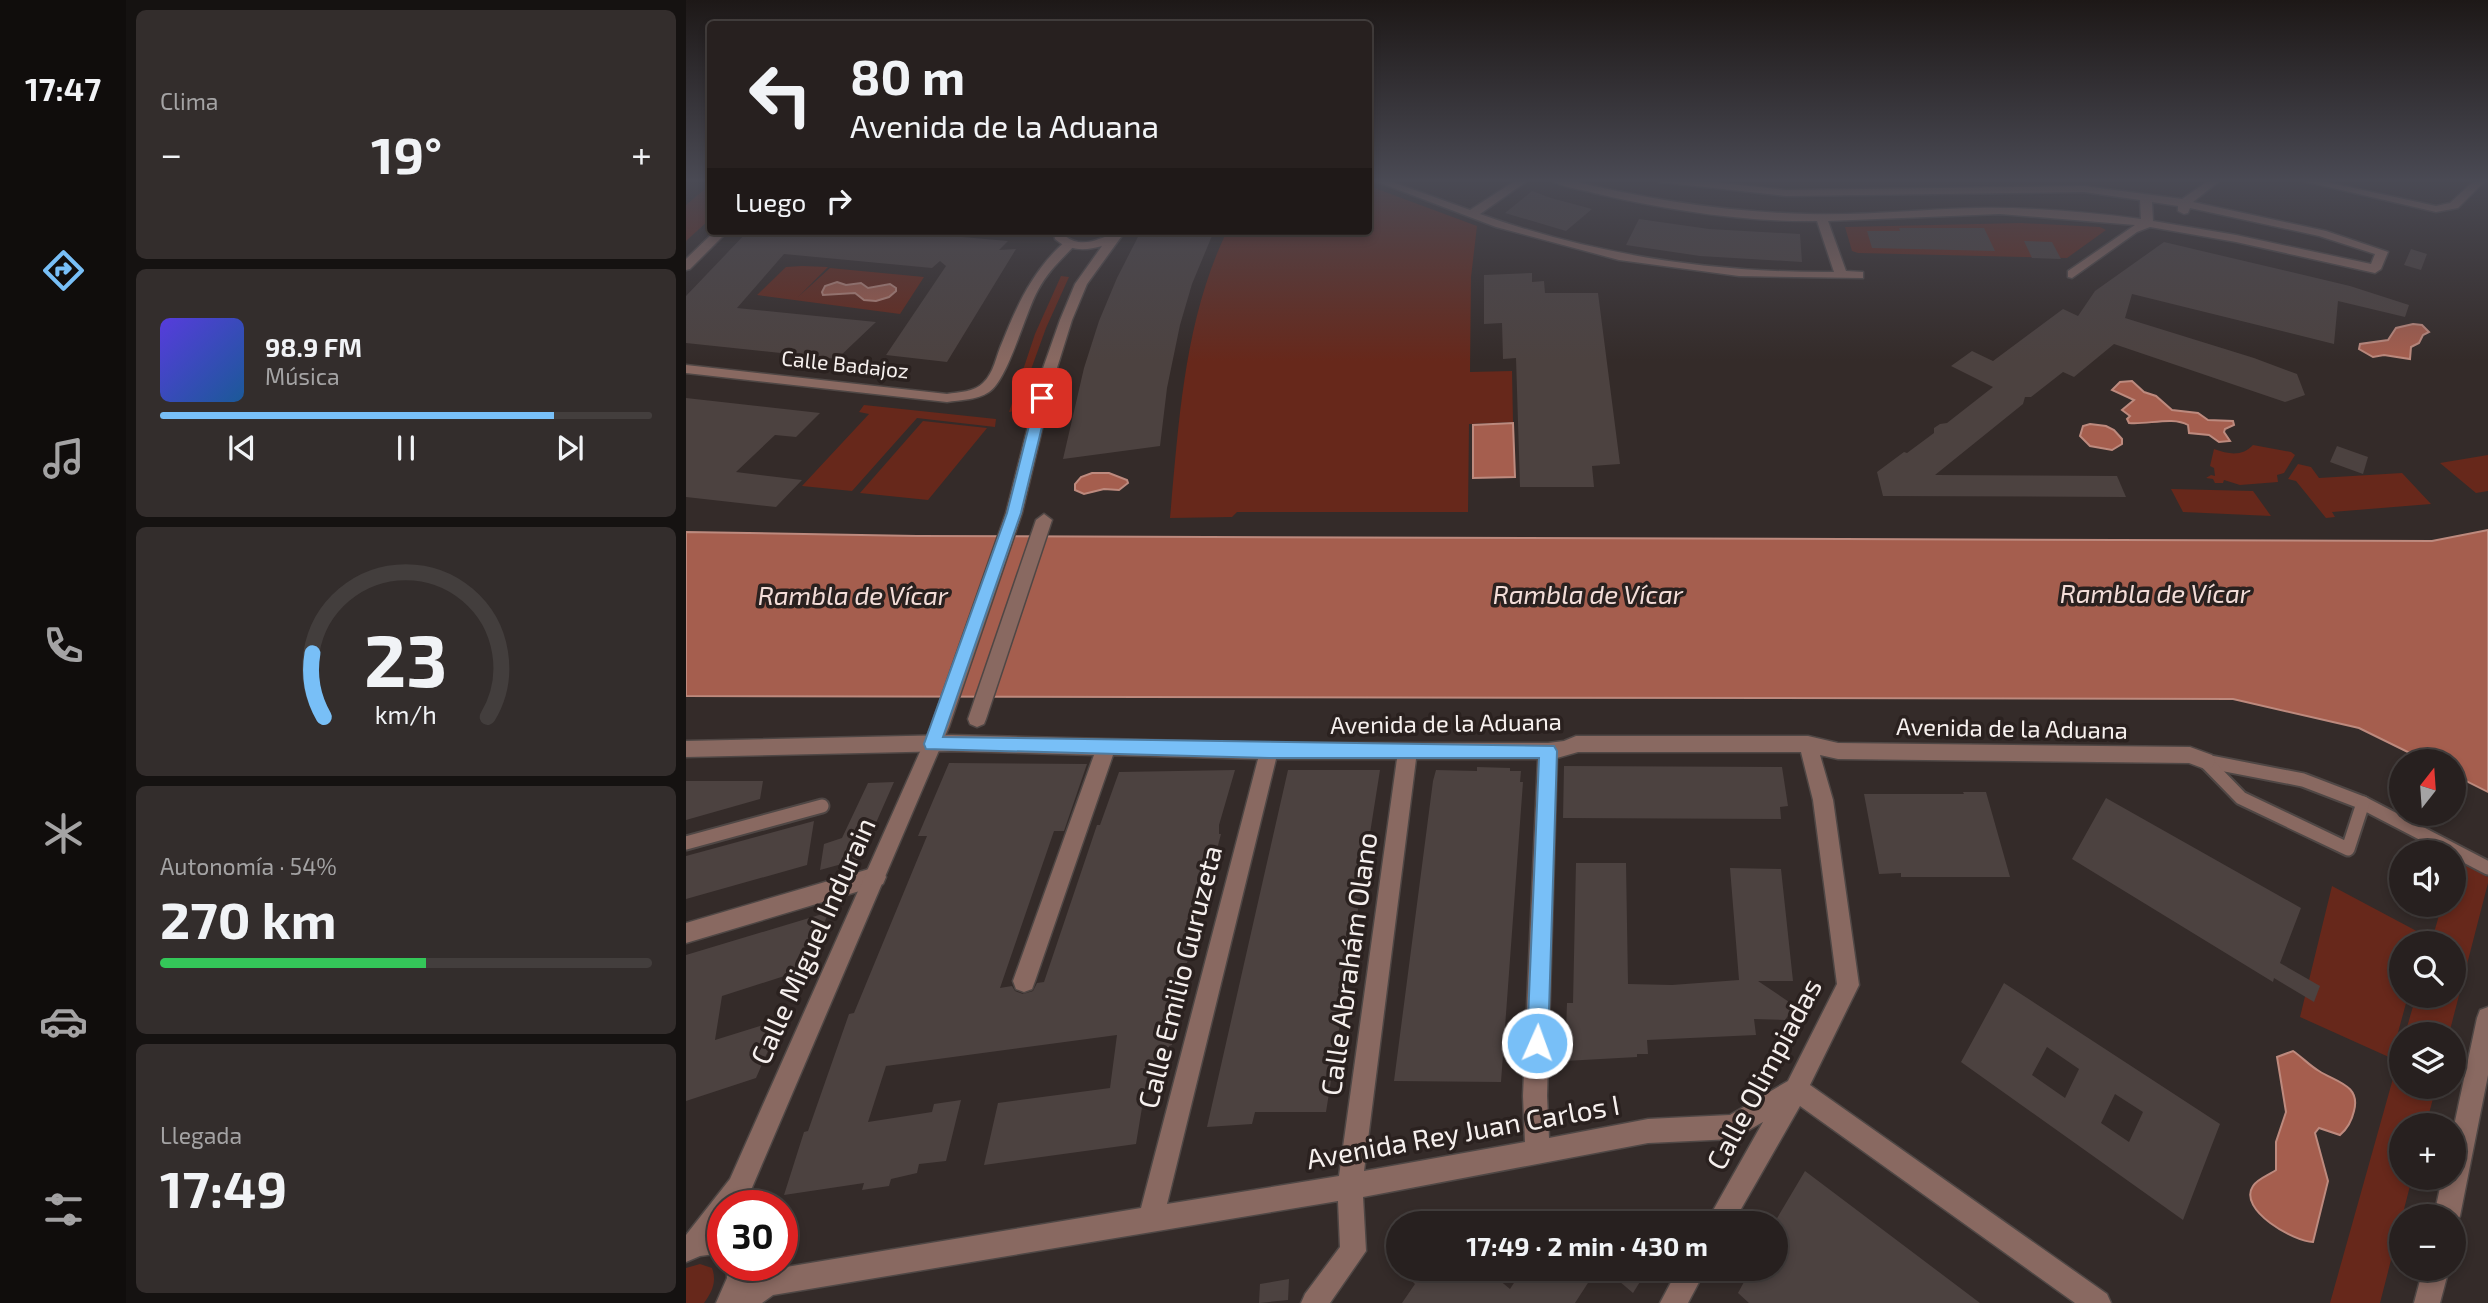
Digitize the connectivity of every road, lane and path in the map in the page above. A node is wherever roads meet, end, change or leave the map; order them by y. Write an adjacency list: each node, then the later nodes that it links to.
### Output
1 (713, 240): 11 (street)
2 (1065, 240): 10 (street)
3 (1098, 240): 10 (street)
4 (1114, 240): 15 (street)
5 (1549, 240): 13 (street)
6 (1829, 240): 13 (street)
7 (2119, 240): 12 (street)
8 (2242, 240): 9 (street)
9 (2343, 240)
10 (1076, 245): 15 (street); 16 (street, Calle Badajoz)
11 (686, 267)
12 (2072, 274)
13 (1841, 275): 14 (street)
14 (1859, 275)
15 (1081, 284): 19 (street, Calle Miguel Indurain)
16 (686, 369)
17 (1044, 520): 18 (street)
18 (978, 719)
19 (932, 744): 21 (street, Avenida de la Aduana); 22 (street, Avenida de la Aduana); 31 (street, Calle Miguel Indurain)
20 (1808, 744): 25 (street, Avenida de la Aduana); 26 (street, Avenida de la Aduana); 35 (street, Calle Olimpiadas)
21 (1106, 747): 23 (street, Avenida de la Aduana); 33 (street)
22 (686, 749)
23 (1269, 751): 24 (street, Avenida de la Aduana); 41 (street, Calle Emilio Guruzeta)
24 (1408, 751): 25 (street, Avenida de la Aduana); 37 (street, Calle Abrahám Olano)
25 (1548, 751): 36 (street)
26 (2205, 761): 27 (lane); 27 (lane)
27 (2363, 803): 30 (lane)
28 (822, 806): 29 (lane)
29 (686, 843)
30 (2488, 868)
31 (876, 877): 32 (street); 38 (street, Calle Miguel Indurain)
32 (686, 933)
33 (1024, 981)
34 (2488, 1018): 39 (street)
35 (1796, 1089): 36 (street, Avenida Rey Juan Carlos I); 40 (street, Calle Olimpiadas); 51 (street)
36 (1538, 1152): 37 (street, Avenida Rey Juan Carlos I)
37 (1350, 1185): 41 (street, Avenida Rey Juan Carlos I); 49 (street, Calle Abrahám Olano)
38 (736, 1190)
39 (2449, 1204)
40 (1726, 1211)
41 (1151, 1218): 46 (street, Avenida Rey Juan Carlos I)
42 (739, 1281): 47 (street)
43 (765, 1281): 46 (street)
44 (1686, 1281): 50 (street)
45 (2433, 1281): 52 (street)
46 (768, 1283): 48 (street, Avenida Rey Juan Carlos I)
47 (729, 1303)
48 (740, 1303)
49 (1314, 1303)
50 (1673, 1303)
51 (2098, 1303)
52 (2427, 1303)

